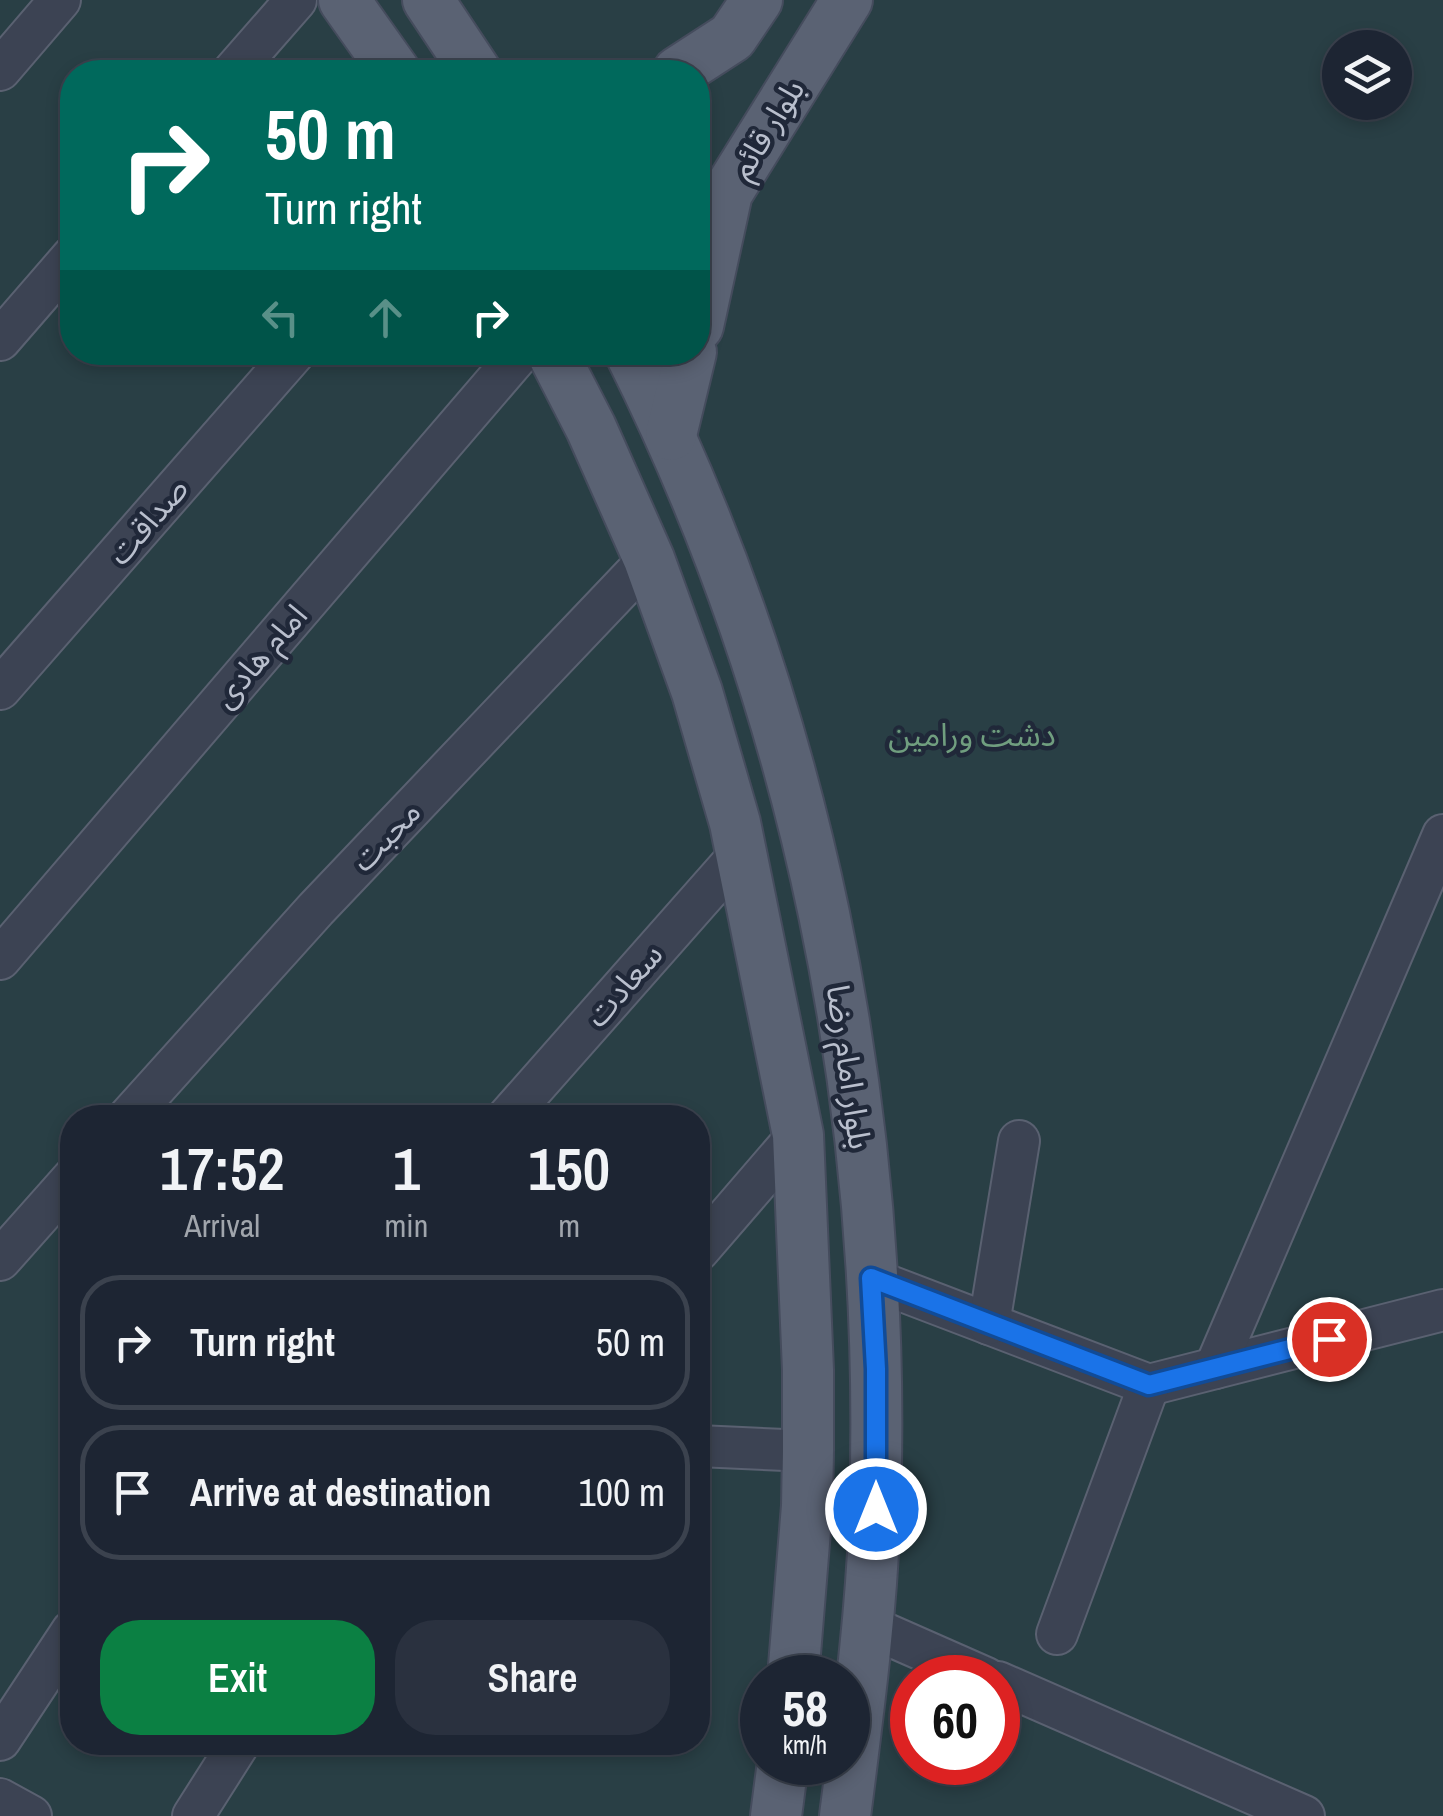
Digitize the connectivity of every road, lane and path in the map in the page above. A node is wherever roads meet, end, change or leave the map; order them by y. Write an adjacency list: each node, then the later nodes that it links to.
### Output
1 (60, 0): 12 (street)
2 (296, 0): 7 (street)
3 (344, 0): 8 (main road)
4 (428, 0): 9 (main road)
5 (847, 0): 13 (main road, بلوار قائم)
6 (744, 18): 10 (main road); 11 (main road)
7 (244, 60)
8 (387, 60)
9 (468, 60)
10 (693, 60)
11 (710, 68)
12 (0, 70)
13 (712, 211)
14 (60, 271): 15 (street)
15 (0, 340)
16 (284, 365): 23 (street, صداقت)
17 (510, 365): 26 (street, امام هادی)
18 (559, 365): 22 (main road, بلوار امام رضا)
19 (636, 365): 21 (main road, بلوار امام رضا)
20 (688, 365): 21 (main road)
21 (671, 435): 34 (main road, بلوار امام رضا)
22 (648, 559): 25 (main road, بلوار امام رضا); 27 (street, محبت)
23 (0, 689)
24 (1443, 835): 37 (street)
25 (741, 853): 28 (street, سعادت); 29 (main road, بلوار امام رضا)
26 (0, 959)
27 (140, 1105)
28 (518, 1105)
29 (798, 1134): 32 (street); 40 (main road, بلوار امام رضا)
30 (1019, 1141): 36 (street)
31 (60, 1192): 33 (street)
32 (710, 1237)
33 (0, 1260)
34 (871, 1278): 36 (street); 41 (main road, بلوار امام رضا)
35 (1443, 1310): 37 (street)
36 (989, 1324): 38 (street)
37 (1215, 1368): 38 (street)
38 (1149, 1385): 42 (street)
39 (710, 1447): 40 (street)
40 (808, 1451): 44 (main road, بلوار امام رضا)
41 (868, 1626): 45 (street); 54 (main road, بلوار امام رضا)
42 (1057, 1634)
43 (60, 1649): 47 (street)
44 (795, 1655)
45 (934, 1655)
46 (1020, 1692): 55 (street)
47 (0, 1740)
48 (232, 1755): 52 (street)
49 (780, 1785): 53 (main road)
50 (0, 1799): 51 (street)
51 (31, 1816)
52 (193, 1816)
53 (776, 1816)
54 (845, 1816)
55 (1304, 1816)

